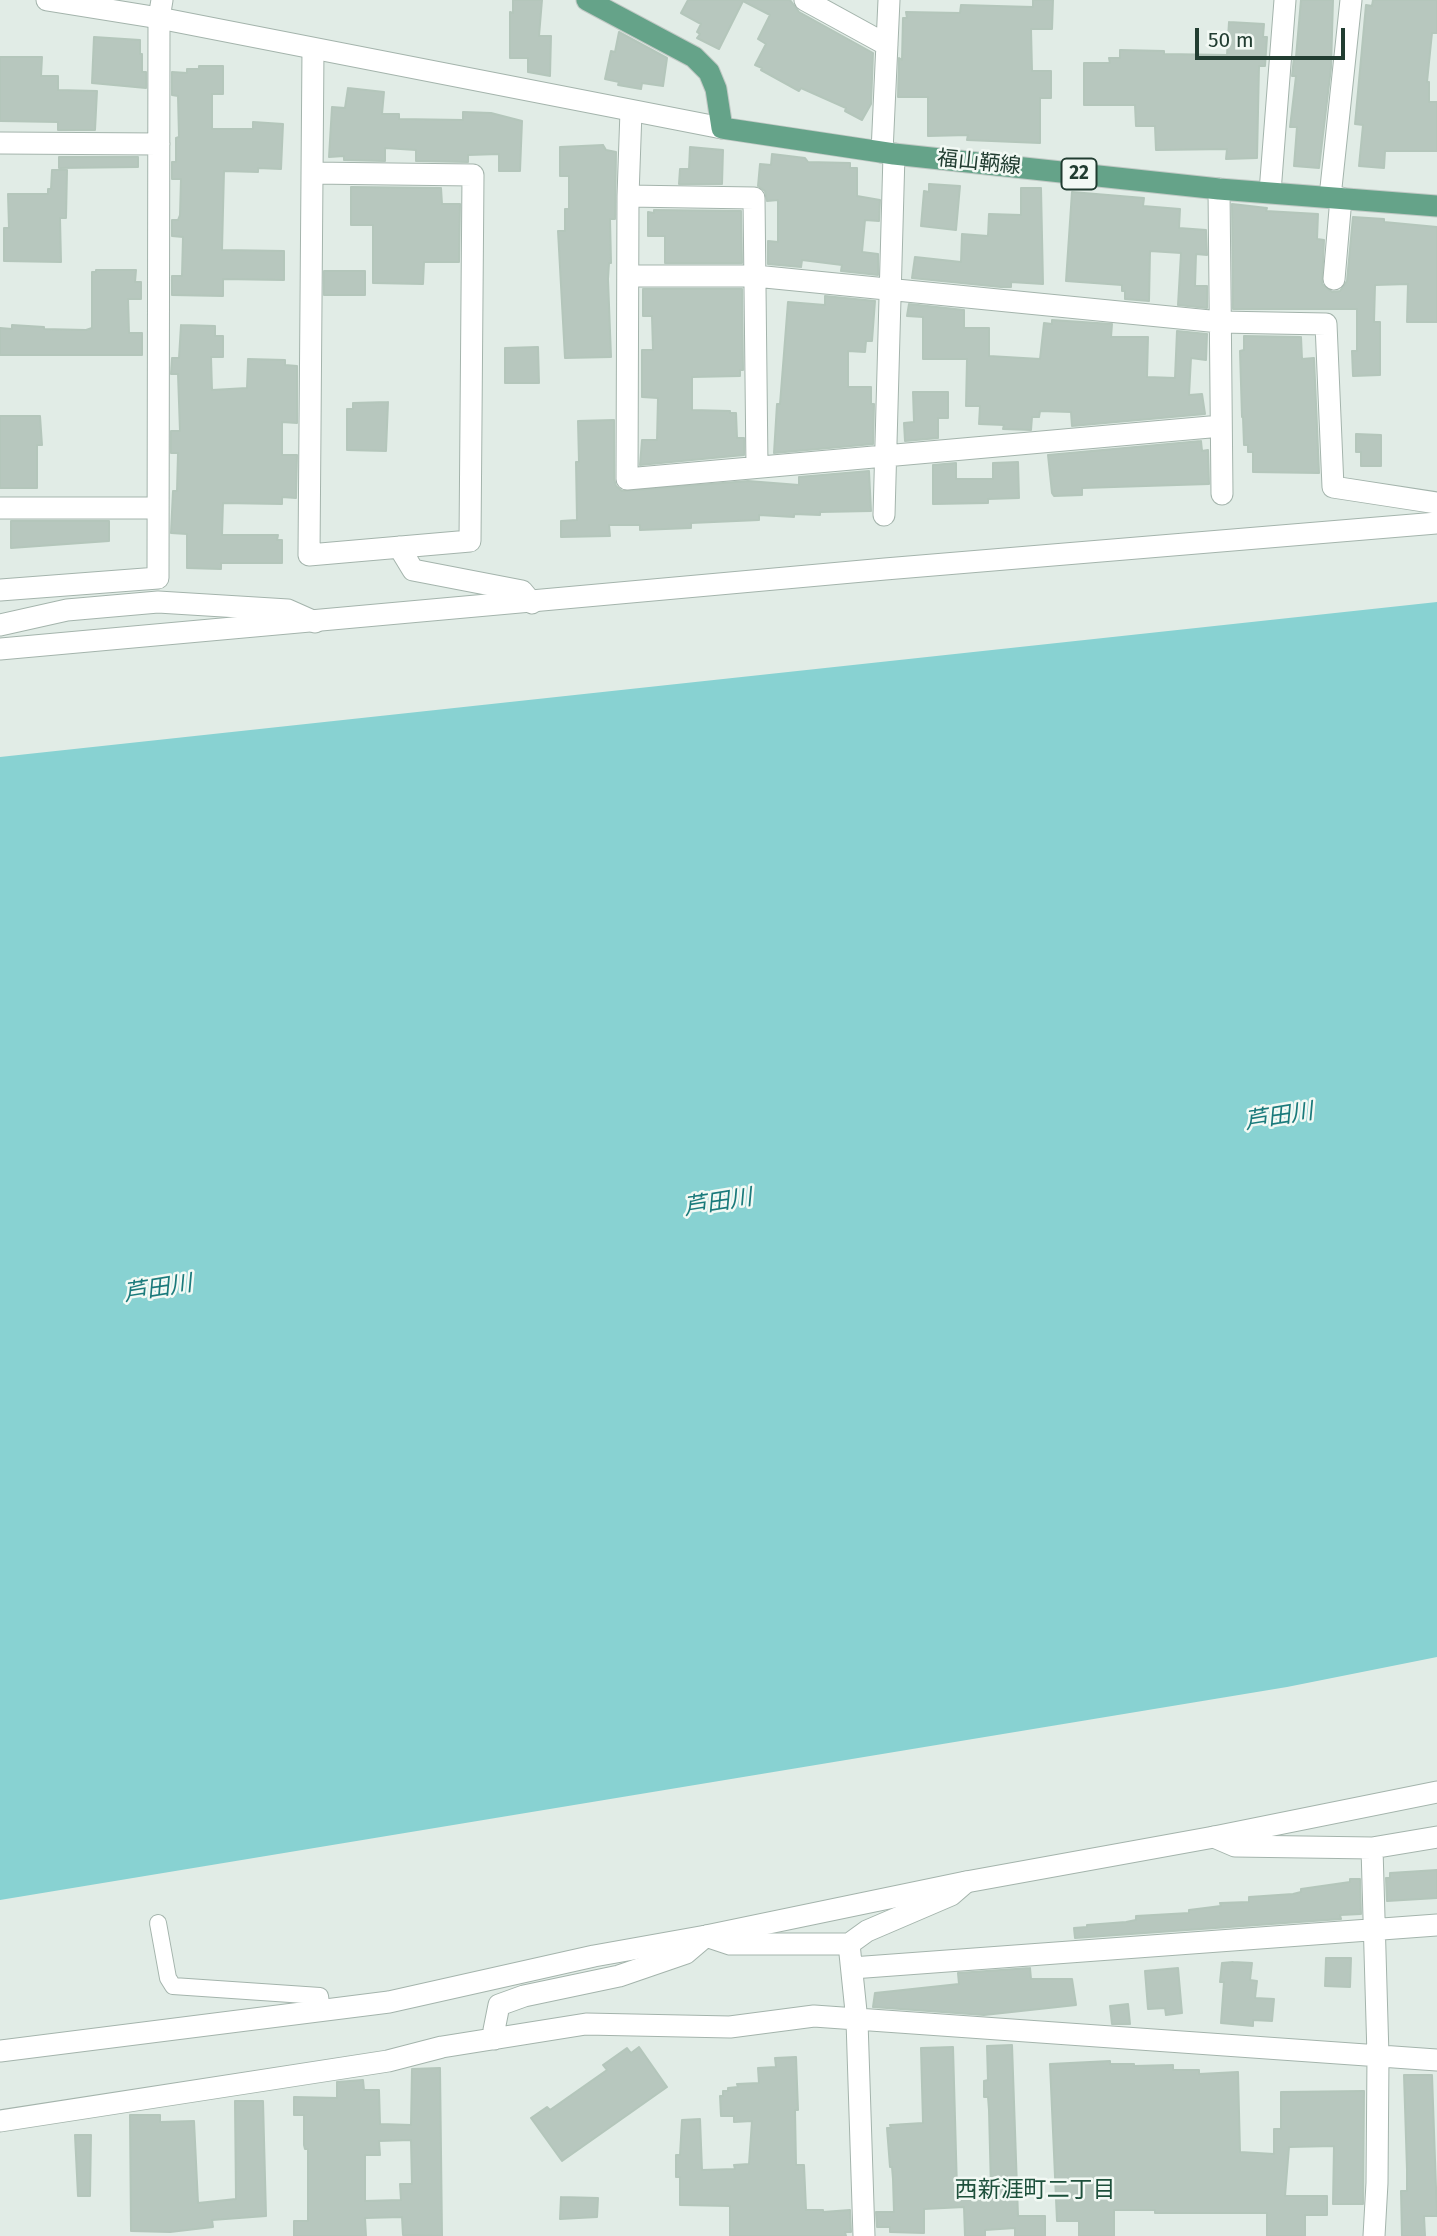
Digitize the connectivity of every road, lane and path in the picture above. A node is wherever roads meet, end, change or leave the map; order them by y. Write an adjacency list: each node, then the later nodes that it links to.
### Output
1 (47, 0): 7 (street)
2 (587, 0): 11 (main road)
3 (805, 0): 8 (street)
4 (889, 0): 8 (street)
5 (1285, 0): 17 (street)
6 (1351, 0): 19 (street)
7 (161, 9): 9 (street); 13 (street)
8 (887, 45): 14 (street)
9 (313, 49): 10 (street); 15 (street)
10 (631, 111): 11 (street); 18 (street)
11 (722, 128): 14 (main road, 福山鞆線 / 22)
12 (0, 143): 13 (street)
13 (159, 144): 32 (street)
14 (888, 153): 16 (main road, 福山鞆線 / 22); 24 (street)
15 (312, 173): 35 (street); 35 (street)
16 (1219, 189): 17 (main road, 福山鞆線 / 22); 25 (street)
17 (1270, 192): 19 (main road, 福山鞆線 / 22)
18 (628, 196): 21 (street); 22 (street)
19 (1335, 197): 20 (main road, 福山鞆線 / 22); 23 (street)
20 (1437, 206)
21 (628, 276): 22 (street); 28 (street)
22 (755, 276): 24 (street); 28 (street)
23 (1334, 279)
24 (890, 290): 25 (street); 27 (street)
25 (1220, 322): 26 (street); 30 (street)
26 (1221, 426): 27 (street); 29 (street)
27 (885, 457): 28 (street); 33 (street)
28 (757, 467)
29 (1222, 494)
30 (1437, 503)
31 (0, 508): 32 (street)
32 (158, 508): 36 (street)
33 (884, 515)
34 (1437, 523): 39 (street)
35 (399, 547): 39 (street)
36 (158, 578): 37 (street); 38 (street)
37 (0, 590)
38 (158, 602): 40 (street); 41 (street)
39 (531, 603): 40 (street)
40 (316, 622): 42 (street)
41 (0, 625)
42 (0, 649)
43 (1437, 1792): 44 (street)
44 (1214, 1837): 46 (street); 47 (street)
45 (1437, 1837): 46 (street)
46 (1372, 1848): 50 (street)
47 (966, 1882): 51 (street); 52 (street)
48 (158, 1923): 54 (street)
49 (1437, 1925): 50 (street)
50 (1375, 1930): 53 (street); 58 (street)
51 (706, 1936): 52 (street); 54 (street); 56 (street)
52 (849, 1944): 53 (street)
53 (852, 1968): 55 (street)
54 (322, 2011): 57 (street)
55 (857, 2021): 56 (street); 58 (street); 61 (street)
56 (494, 2039): 60 (street)
57 (0, 2051)
58 (1378, 2056): 59 (street); 62 (street)
59 (1437, 2060)
60 (0, 2121)
61 (864, 2236)
62 (1374, 2236)

